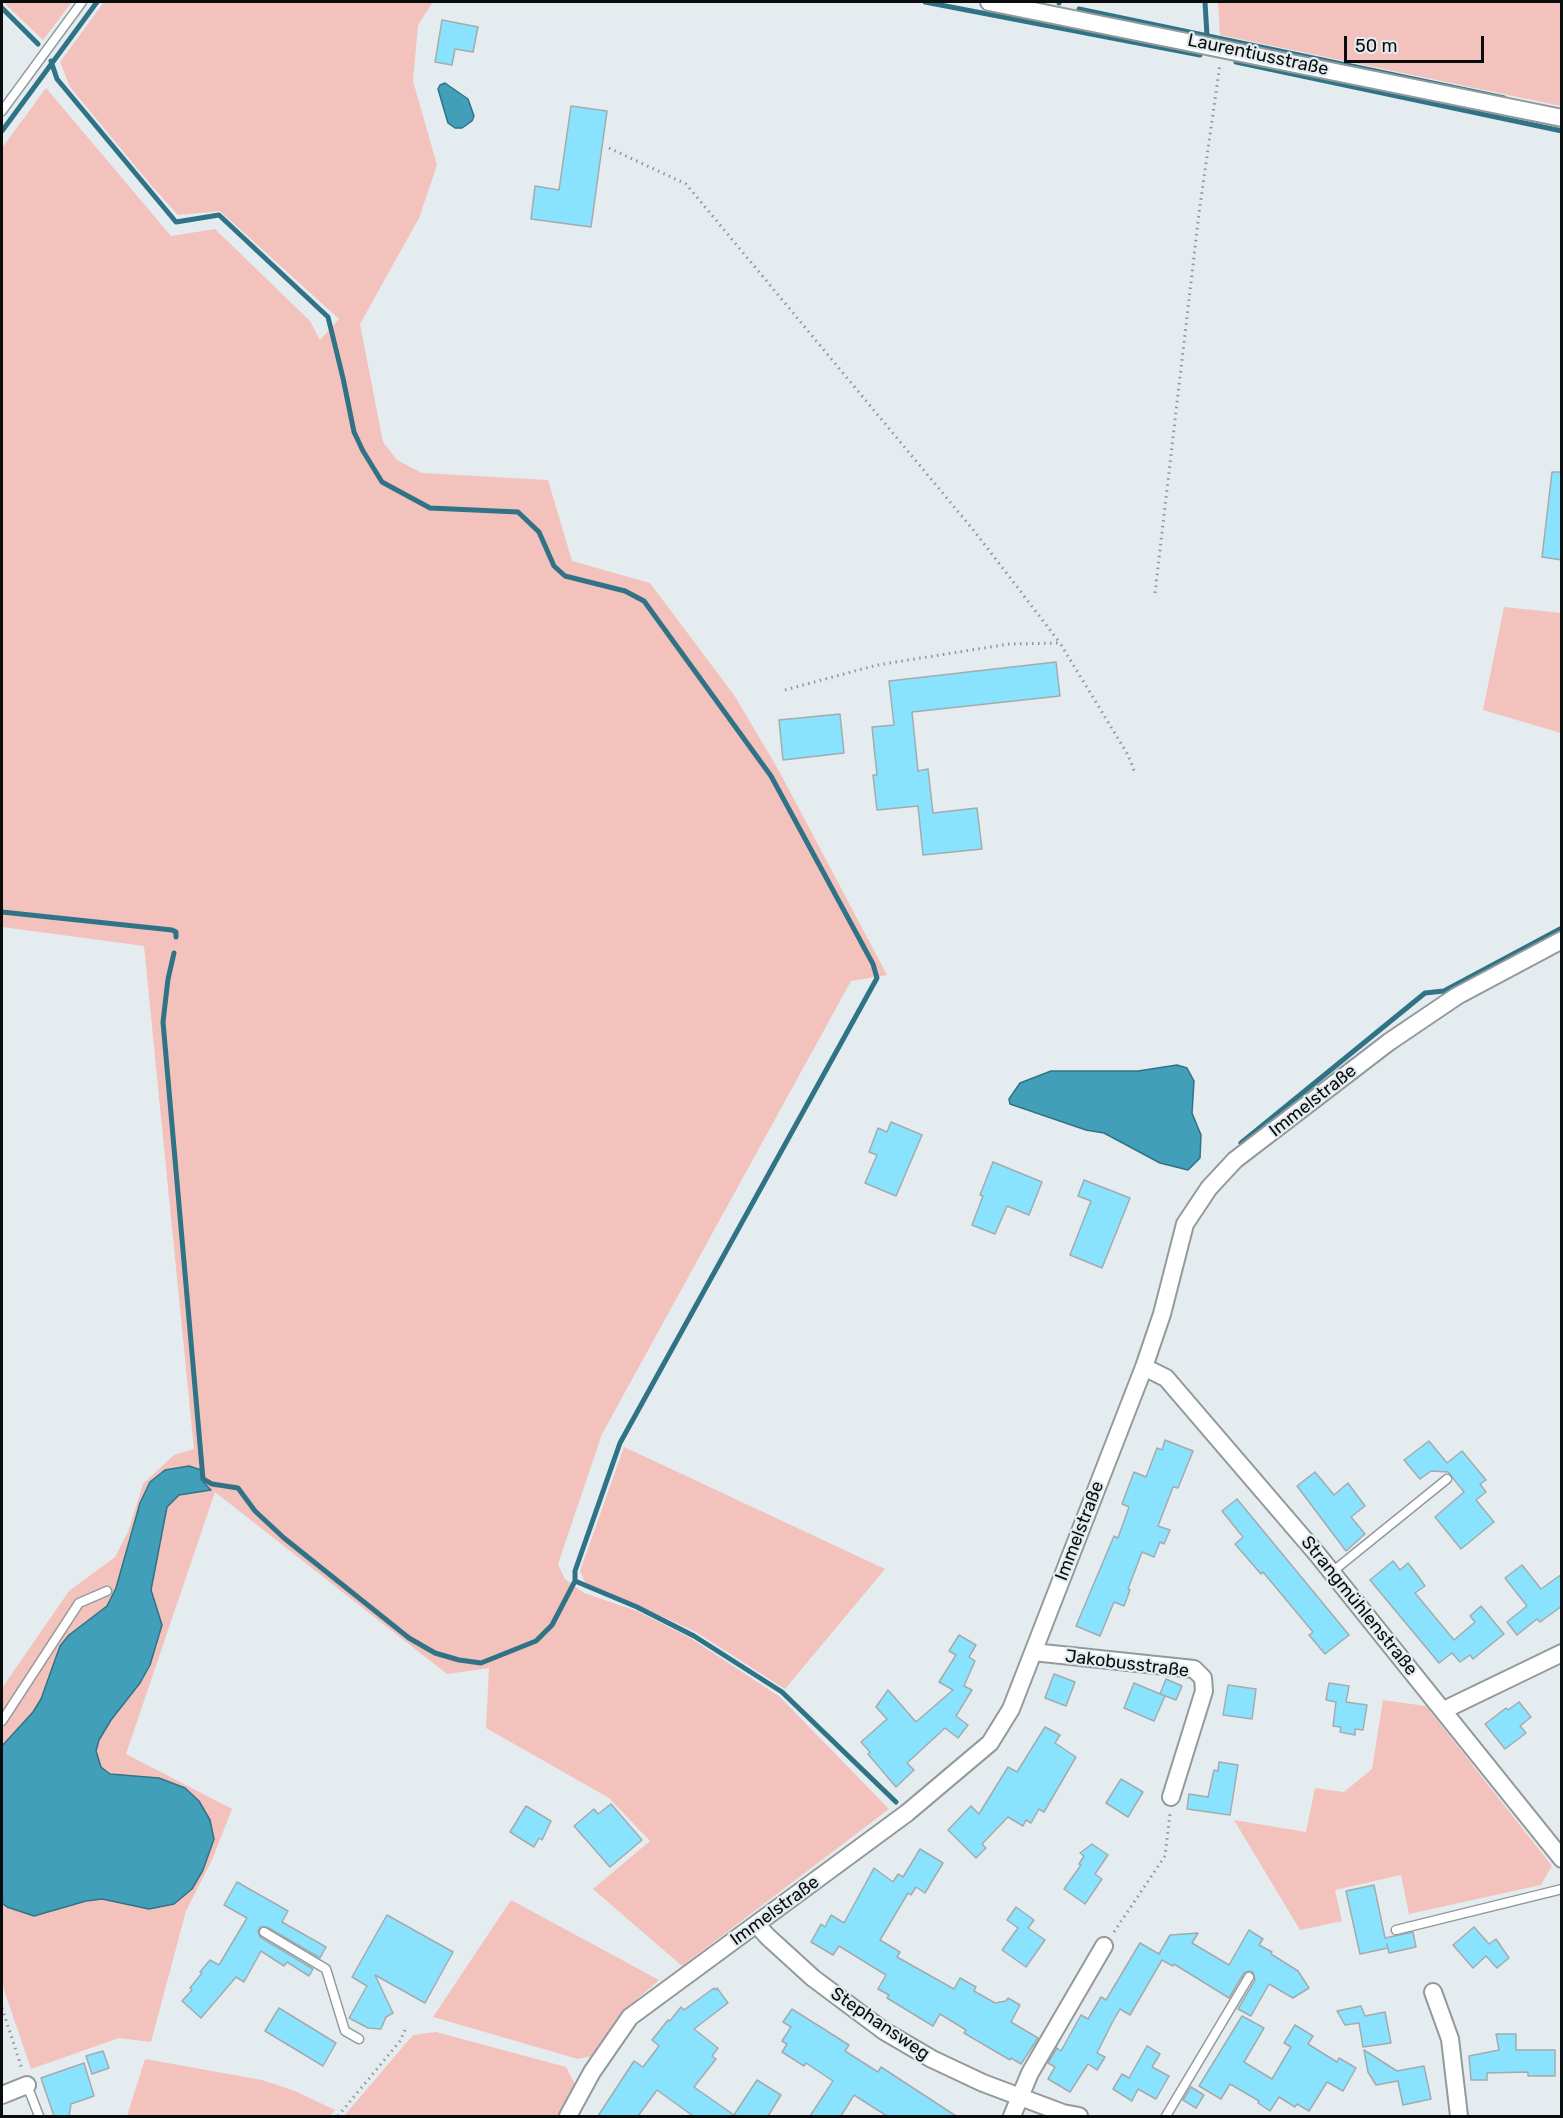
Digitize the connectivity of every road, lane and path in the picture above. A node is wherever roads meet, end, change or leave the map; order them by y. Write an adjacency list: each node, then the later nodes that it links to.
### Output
1 (82, 2): 4 (lane)
2 (988, 2): 3 (street, Laurentiusstraße)
3 (1222, 48): 5 (street, Laurentiusstraße); 7 (path)
4 (2, 111)
5 (1562, 118)
6 (609, 148): 8 (path)
7 (1155, 593)
8 (1060, 643): 9 (path); 10 (path)
9 (785, 690)
10 (1135, 773)
11 (1562, 940): 12 (street, Immelstraße)
12 (1144, 1367): 14 (street, Strangmühlenstraße); 16 (street, Immelstraße)
13 (1446, 1479): 14 (lane)
14 (1332, 1572): 18 (street, Strangmühlenstraße)
15 (107, 1591): 19 (lane)
16 (1033, 1652): 20 (street, Jakobusstraße); 23 (street, Immelstraße)
17 (1562, 1653): 18 (street)
18 (1444, 1710): 21 (street, Strangmühlenstraße)
19 (2, 1721)
20 (1172, 1797): 26 (path)
21 (1562, 1859)
22 (1562, 1889): 24 (lane)
23 (757, 1924): 34 (street, Stephansweg); 37 (street, Immelstraße)
24 (1396, 1930)
25 (264, 1932): 31 (lane)
26 (1104, 1946): 34 (street)
27 (1249, 1977): 40 (lane)
28 (1432, 1992): 41 (street)
29 (2, 2008): 32 (path)
30 (405, 2030): 36 (path)
31 (359, 2039)
32 (27, 2085): 33 (street); 35 (lane)
33 (2, 2095)
34 (1020, 2097): 38 (street); 39 (street, Stephansweg)
35 (39, 2116)
36 (338, 2116)
37 (568, 2116)
38 (1012, 2116)
39 (1079, 2116)
40 (1166, 2116)
41 (1459, 2116)

